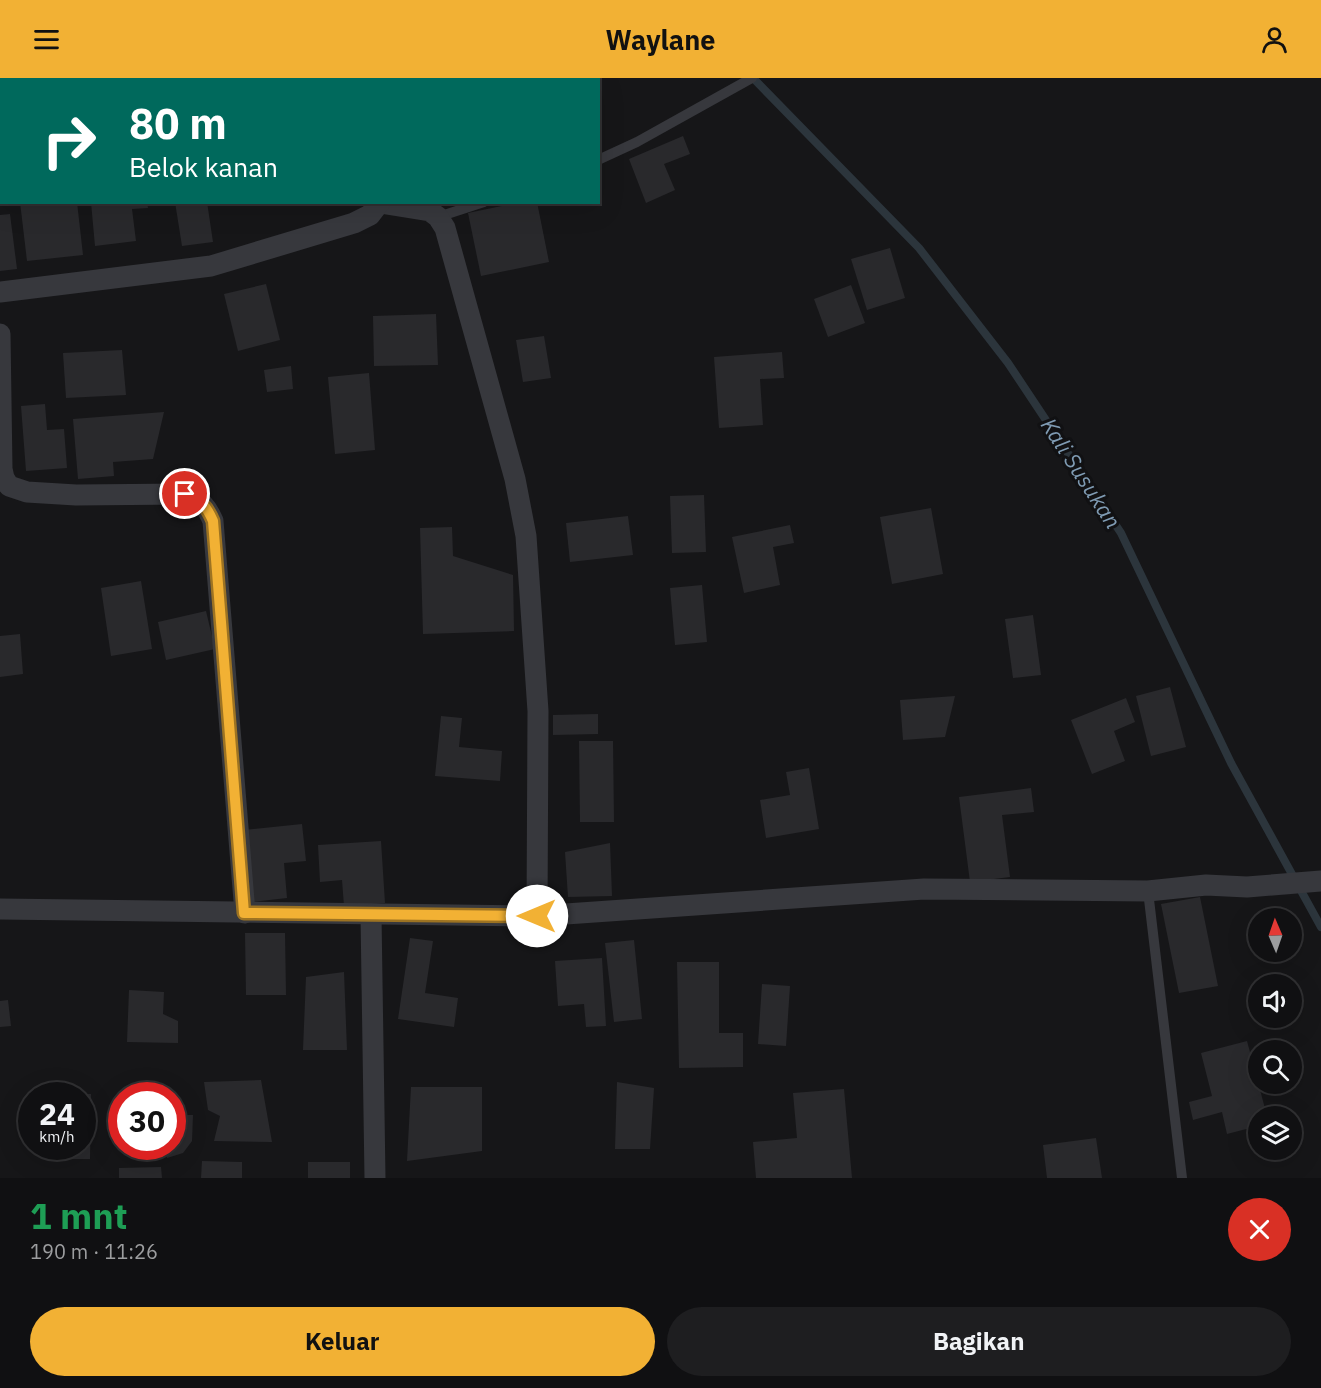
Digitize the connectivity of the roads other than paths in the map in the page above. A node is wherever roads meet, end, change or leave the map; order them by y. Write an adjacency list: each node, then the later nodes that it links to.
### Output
1 (747, 81): 2 (lane)
2 (600, 159)
3 (379, 204): 7 (street)
4 (386, 204): 6 (street)
5 (478, 204): 6 (lane)
6 (438, 218): 14 (street)
7 (0, 292)
8 (0, 334): 12 (street)
9 (1321, 881): 10 (street)
10 (1148, 891): 14 (street); 16 (lane)
11 (0, 909): 12 (street)
12 (244, 913): 13 (street)
13 (371, 915): 14 (street); 15 (street)
14 (537, 916)
15 (375, 1178)
16 (1182, 1178)

